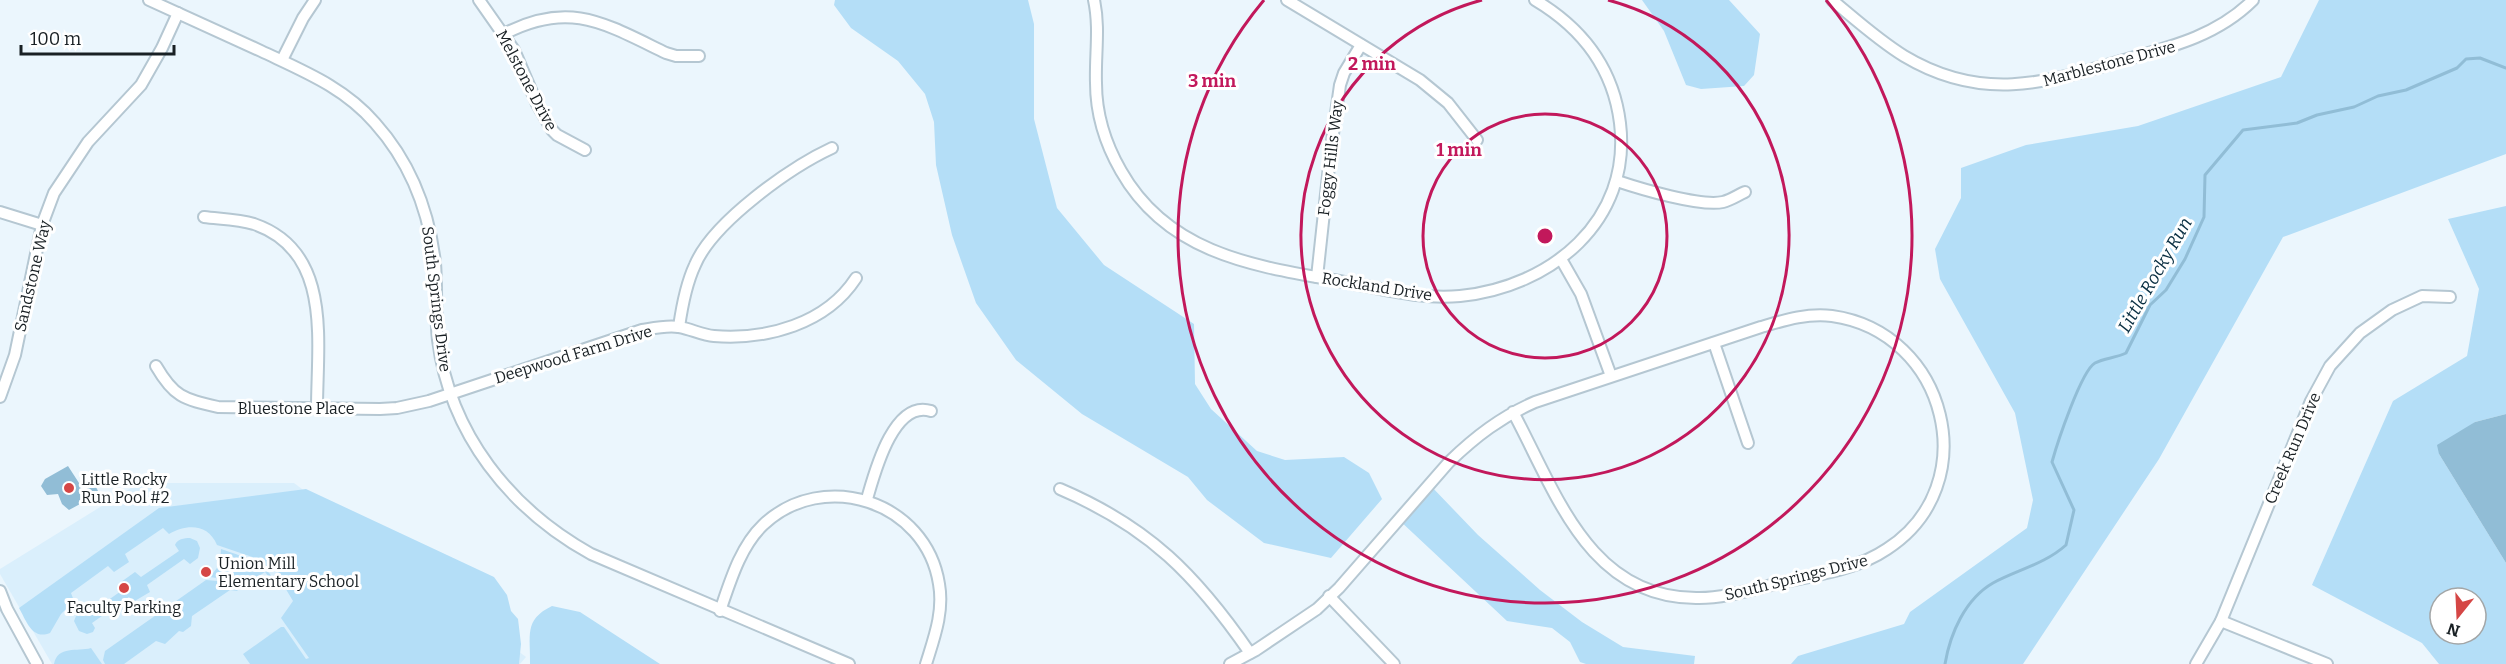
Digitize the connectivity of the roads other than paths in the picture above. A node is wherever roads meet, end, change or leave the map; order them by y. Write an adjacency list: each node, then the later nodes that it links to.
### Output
1 (149, 0): 9 (street, South Springs Drive)
2 (315, 0): 13 (street)
3 (479, 0): 10 (street, Melstone Drive)
4 (1094, 0): 23 (street, Rockland Drive)
5 (1287, 0): 11 (street)
6 (1535, 0): 17 (street, Rockland Drive)
7 (1832, 0): 8 (street, Marblestone Drive)
8 (2253, 0)
9 (178, 14): 13 (street, South Springs Drive); 21 (street, Sandstone Way)
10 (504, 34): 12 (street); 16 (street, Melstone Drive)
11 (1361, 45): 14 (street); 23 (street, Foggy Hills Way)
12 (699, 56)
13 (282, 60): 30 (street, South Springs Drive)
14 (1477, 140)
15 (832, 148): 26 (street)
16 (585, 150)
17 (1617, 181): 18 (street); 22 (street, Rockland Drive)
18 (1745, 192)
19 (0, 212): 21 (street)
20 (204, 217): 32 (street)
21 (42, 225): 31 (street, Sandstone Way)
22 (1561, 259): 23 (street, Rockland Drive); 29 (street)
23 (1317, 277)
24 (856, 278): 26 (street, Deepwood Farm Drive)
25 (2450, 297): 42 (street, Creek Run Drive)
26 (679, 327): 30 (street, Deepwood Farm Drive)
27 (1714, 342): 29 (street, South Springs Drive); 34 (street, South Springs Drive); 35 (street)
28 (156, 366): 32 (street, Bluestone Place)
29 (1611, 376): 34 (street, South Springs Drive)
30 (451, 393): 32 (street, Bluestone Place); 41 (street, South Springs Drive)
31 (0, 397)
32 (318, 408)
33 (931, 411): 37 (street)
34 (1513, 412): 39 (street, South Springs Drive)
35 (1748, 443)
36 (1060, 489): 43 (street)
37 (867, 499): 41 (street); 46 (street)
38 (0, 591): 40 (street)
39 (1329, 596): 43 (street, South Springs Drive); 48 (street)
40 (3, 605): 44 (street)
41 (720, 610): 45 (street, South Springs Drive)
42 (2221, 621): 49 (street, Creek Run Drive); 50 (street)
43 (1250, 654): 47 (street, South Springs Drive)
44 (37, 664)
45 (849, 664)
46 (926, 664)
47 (1230, 664)
48 (1394, 664)
49 (2196, 664)
50 (2327, 664)

